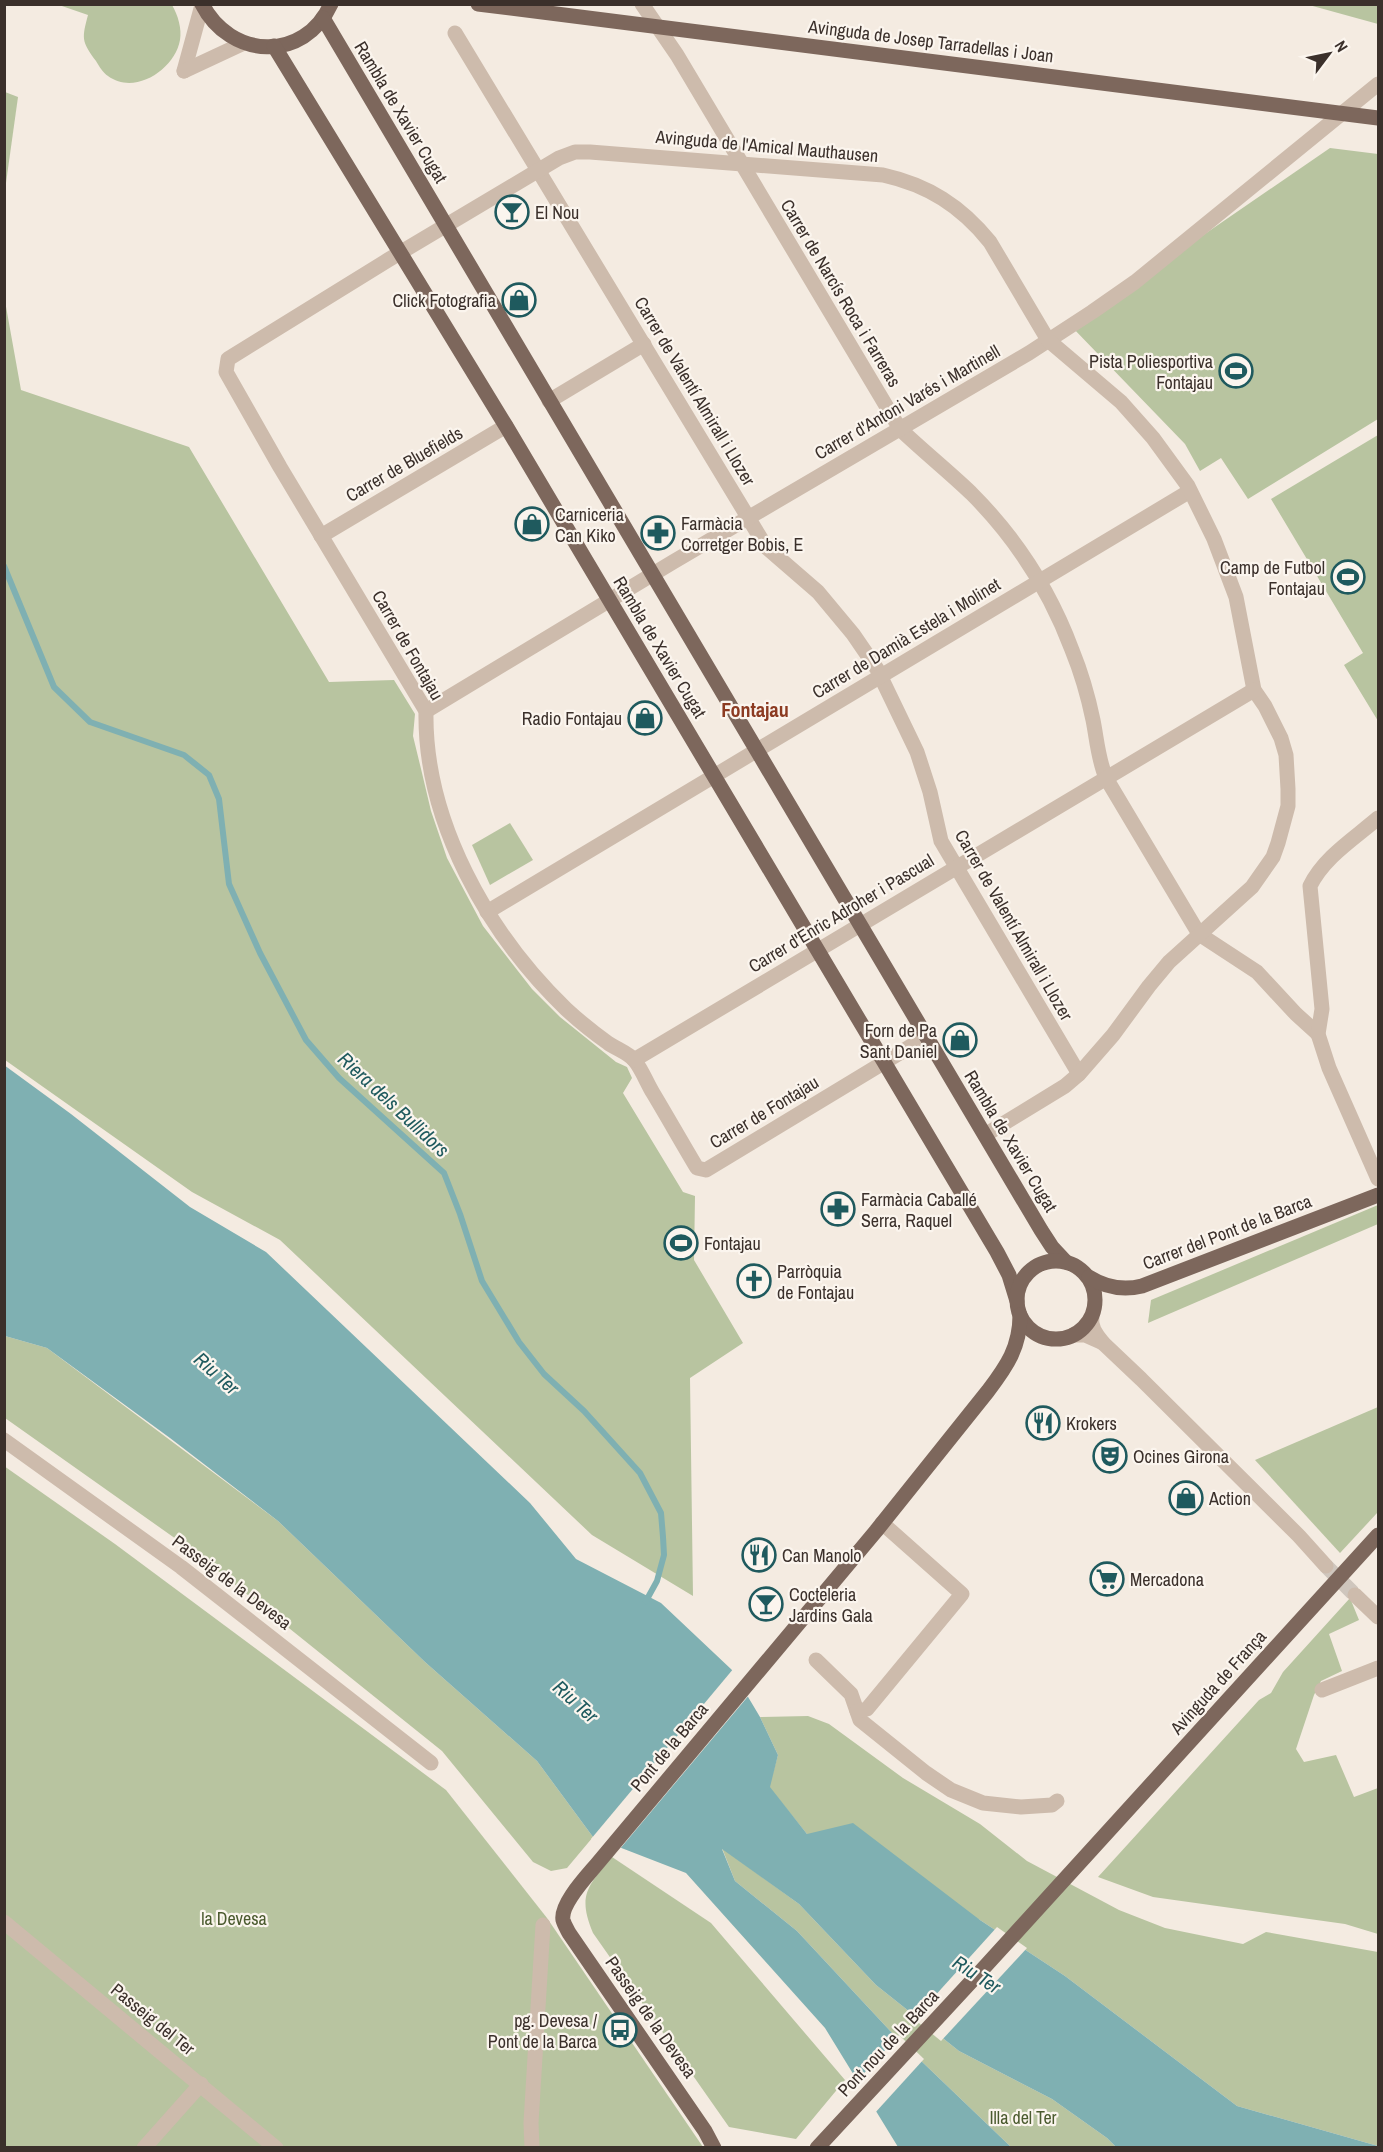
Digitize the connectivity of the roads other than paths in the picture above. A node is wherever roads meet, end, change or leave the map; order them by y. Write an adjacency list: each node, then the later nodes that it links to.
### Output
1 (345, 4): 5 (main road)
2 (478, 4): 6 (main road, Avinguda de Josep Tarradellas i Joan)
3 (642, 4): 6 (street, Carrer de Narcís Roca i Farreras)
4 (202, 5): 8 (main road); 8 (street)
5 (326, 13): 9 (main road); 15 (main road, Rambla de Xavier Cugat)
6 (657, 26): 11 (main road, Avinguda de Josep Tarradellas i Joan); 13 (street, Carrer de Narcís Roca i Farreras)
7 (455, 33): 14 (street, Carrer de Valentí Almirall i Llozer)
8 (244, 44): 9 (main road)
9 (274, 46): 16 (main road, Rambla de Xavier Cugat)
10 (1378, 84): 11 (street, Carrer d'Antoni Varés i Martinell)
11 (1341, 114): 12 (main road, Avinguda de Josep Tarradellas i Joan); 18 (street, Carrer d'Antoni Varés i Martinell)
12 (1378, 118)
13 (741, 164): 14 (street, Avinguda de l'Amical Mauthausen); 17 (street, Avinguda de l'Amical Mauthausen); 23 (street, Carrer de Narcís Roca i Farreras)
14 (538, 170): 15 (street, Avinguda de l'Amical Mauthausen); 20 (street, Carrer de Valentí Almirall i Llozer)
15 (446, 226): 16 (street); 21 (main road, Rambla de Xavier Cugat)
16 (400, 252): 22 (main road, Rambla de Xavier Cugat); 26 (street, Carrer de Fontajau)
17 (1036, 321): 18 (street); 19 (street, Avinguda de l'Amical Mauthausen)
18 (1071, 326): 19 (street, Carrer d'Antoni Varés i Martinell)
19 (1048, 340): 23 (street, Carrer d'Antoni Varés i Martinell); 24 (street, Avinguda de l'Amical Mauthausen)
20 (644, 344): 21 (street); 25 (street, Carrer de Valentí Almirall i Llozer)
21 (549, 400): 27 (main road, Rambla de Xavier Cugat)
22 (506, 426): 26 (street, Carrer de Bluefields); 29 (main road, Rambla de Xavier Cugat)
23 (900, 429): 25 (street, Carrer d'Antoni Varés i Martinell); 28 (street, Carrer de Narcís Roca i Farreras)
24 (1190, 491): 28 (street, Carrer de Damià Estela i Molinet); 31 (street, Avinguda de l'Amical Mauthausen)
25 (749, 518): 27 (street, Carrer d'Antoni Varés i Martinell); 30 (street, Carrer de Valentí Almirall i Llozer)
26 (321, 536): 32 (street, Carrer de Fontajau)
27 (652, 574): 29 (street, Carrer d'Antoni Varés i Martinell); 33 (main road, Rambla de Xavier Cugat)
28 (1041, 582): 30 (street, Carrer de Damià Estela i Molinet); 35 (street, Carrer de Narcís Roca i Farreras)
29 (610, 600): 32 (street, Carrer d'Antoni Varés i Martinell); 34 (main road, Rambla de Xavier Cugat)
30 (881, 676): 33 (street, Carrer de Damià Estela i Molinet); 37 (street, Carrer de Valentí Almirall i Llozer)
31 (1254, 690): 35 (street, Carrer d'Enric Adroher i Pascual); 40 (street, Avinguda de l'Amical Mauthausen)
32 (426, 711): 38 (street, Carrer de Fontajau)
33 (756, 750): 34 (street, Carrer de Damià Estela i Molinet); 39 (main road, Rambla de Xavier Cugat)
34 (713, 775): 38 (street, Carrer de Damià Estela i Molinet); 41 (main road, Rambla de Xavier Cugat)
35 (1106, 778): 37 (street, Carrer d'Enric Adroher i Pascual); 40 (street, Carrer de Narcís Roca i Farreras)
36 (1378, 818): 42 (street)
37 (956, 867): 39 (street, Carrer d'Enric Adroher i Pascual); 46 (street, Carrer de Valentí Almirall i Llozer)
38 (487, 912): 44 (street, Carrer de Fontajau)
39 (860, 924): 41 (street, Carrer d'Enric Adroher i Pascual); 43 (main road, Rambla de Xavier Cugat)
40 (1199, 934): 42 (street); 46 (street, Avinguda de l'Amical Mauthausen)
41 (818, 950): 44 (street, Carrer d'Enric Adroher i Pascual); 45 (main road, Rambla de Xavier Cugat)
42 (1318, 1034): 48 (street)
43 (926, 1036): 45 (street); 47 (main road, Rambla de Xavier Cugat)
44 (634, 1060): 45 (street, Carrer de Fontajau)
45 (884, 1063): 52 (main road, Rambla de Xavier Cugat)
46 (1079, 1074): 47 (street, Avinguda de l'Amical Mauthausen)
47 (985, 1135): 50 (main road, Rambla de Xavier Cugat)
48 (1378, 1179)
49 (1378, 1195): 51 (main road, Carrer del Pont de la Barca)
50 (1066, 1262): 51 (main road); 52 (main road)
51 (1089, 1277): 53 (main road)
52 (1019, 1308): 54 (main road); 57 (main road)
53 (1092, 1317): 54 (main road); 55 (street)
54 (1073, 1335): 55 (street)
55 (1103, 1343): 59 (street)
56 (4, 1440): 66 (street, Passeig de la Devesa)
57 (882, 1523): 65 (street); 69 (main road, Pont de la Barca)
58 (1378, 1535): 68 (main road, Avinguda de França)
59 (1326, 1566)
60 (1355, 1595): 61 (street)
61 (1378, 1617)
62 (816, 1660): 65 (street)
63 (1378, 1668): 64 (street)
64 (1322, 1690)
65 (862, 1710): 67 (street)
66 (431, 1763)
67 (1057, 1801)
68 (1086, 1856): 74 (main road, Pont nou de la Barca)
69 (563, 1911): 73 (main road, Passeig de la Devesa)
70 (4, 1922): 72 (street, Passeig del Ter)
71 (543, 1925): 77 (street)
72 (201, 2084): 75 (street); 76 (street, Passeig del Ter)
73 (716, 2146)
74 (817, 2147)
75 (144, 2148)
76 (276, 2148)
77 (532, 2148)

